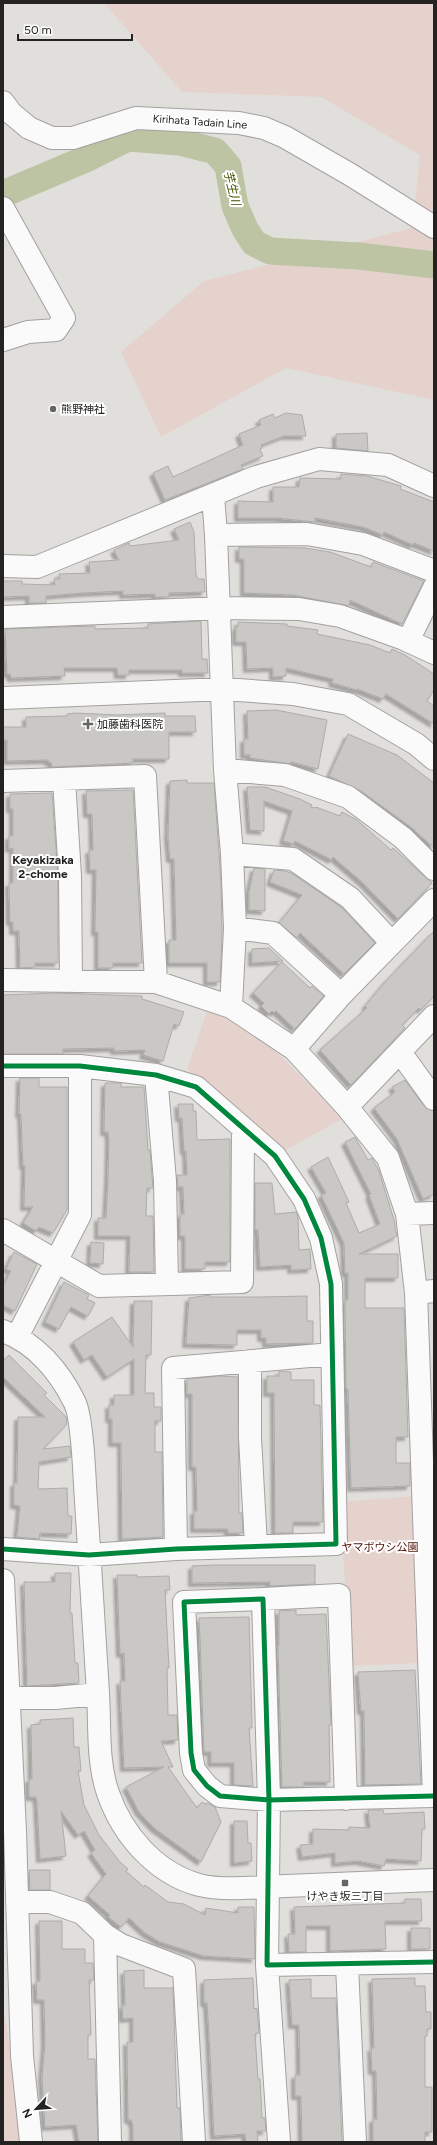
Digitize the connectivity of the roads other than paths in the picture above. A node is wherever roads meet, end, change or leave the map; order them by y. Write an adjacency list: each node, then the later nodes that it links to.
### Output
1 (3, 102): 3 (street, Kirihata Tadain Line)
2 (3, 208): 4 (street)
3 (434, 227)
4 (3, 340)
5 (434, 486): 6 (street)
6 (213, 495): 7 (street); 8 (street)
7 (216, 535): 9 (street); 11 (street)
8 (3, 566)
9 (434, 571)
10 (434, 588): 13 (street)
11 (219, 608): 12 (street); 13 (street); 15 (street)
12 (3, 618)
13 (408, 641): 14 (street)
14 (434, 653)
15 (222, 689): 16 (street); 17 (street); 18 (street)
16 (3, 698)
17 (434, 759)
18 (224, 770): 21 (street); 22 (street)
19 (64, 779): 20 (street); 27 (street); 28 (street)
20 (3, 781)
21 (232, 854): 24 (street); 25 (street)
22 (434, 869)
23 (434, 900): 25 (street)
24 (235, 928): 29 (street); 30 (street)
25 (392, 943): 29 (street)
26 (3, 980): 27 (street)
27 (71, 981): 28 (street)
28 (156, 982): 30 (street)
29 (341, 996): 32 (street)
30 (232, 1006): 32 (street)
31 (434, 1016): 33 (street)
32 (294, 1049): 38 (street)
33 (400, 1052): 37 (street); 38 (street)
34 (3, 1066): 35 (street)
35 (80, 1066): 36 (street); 43 (street)
36 (156, 1074): 39 (street); 44 (street)
37 (434, 1098)
38 (347, 1107): 41 (street)
39 (243, 1129): 44 (street); 47 (street)
40 (434, 1213): 41 (street)
41 (406, 1214): 45 (street)
42 (3, 1230): 43 (street)
43 (56, 1261): 44 (street); 46 (street)
44 (167, 1284)
45 (425, 1292): 54 (street)
46 (10, 1334): 53 (street)
47 (332, 1354): 48 (street); 50 (street)
48 (250, 1361): 50 (street); 52 (street)
49 (3, 1545): 51 (street)
50 (256, 1545): 52 (street)
51 (3, 1549): 53 (street)
52 (176, 1549): 53 (street)
53 (89, 1555): 58 (street)
54 (430, 1579): 57 (street)
55 (3, 1580): 59 (street)
56 (263, 1600): 61 (street); 62 (street); 62 (street)
57 (431, 1654): 60 (street)
58 (98, 1694): 59 (street); 64 (street)
59 (6, 1699): 65 (street)
60 (433, 1796): 61 (street)
61 (346, 1799): 62 (street)
62 (269, 1800): 64 (street)
63 (434, 1880): 64 (street)
64 (269, 1886): 68 (street)
65 (17, 1902): 66 (street); 70 (street)
66 (105, 1935): 71 (street); 72 (street)
67 (434, 1962): 69 (street)
68 (267, 1965): 69 (street); 73 (street)
69 (346, 1965): 74 (street)
70 (32, 2142)
71 (110, 2142)
72 (194, 2142)
73 (279, 2142)
74 (355, 2142)

